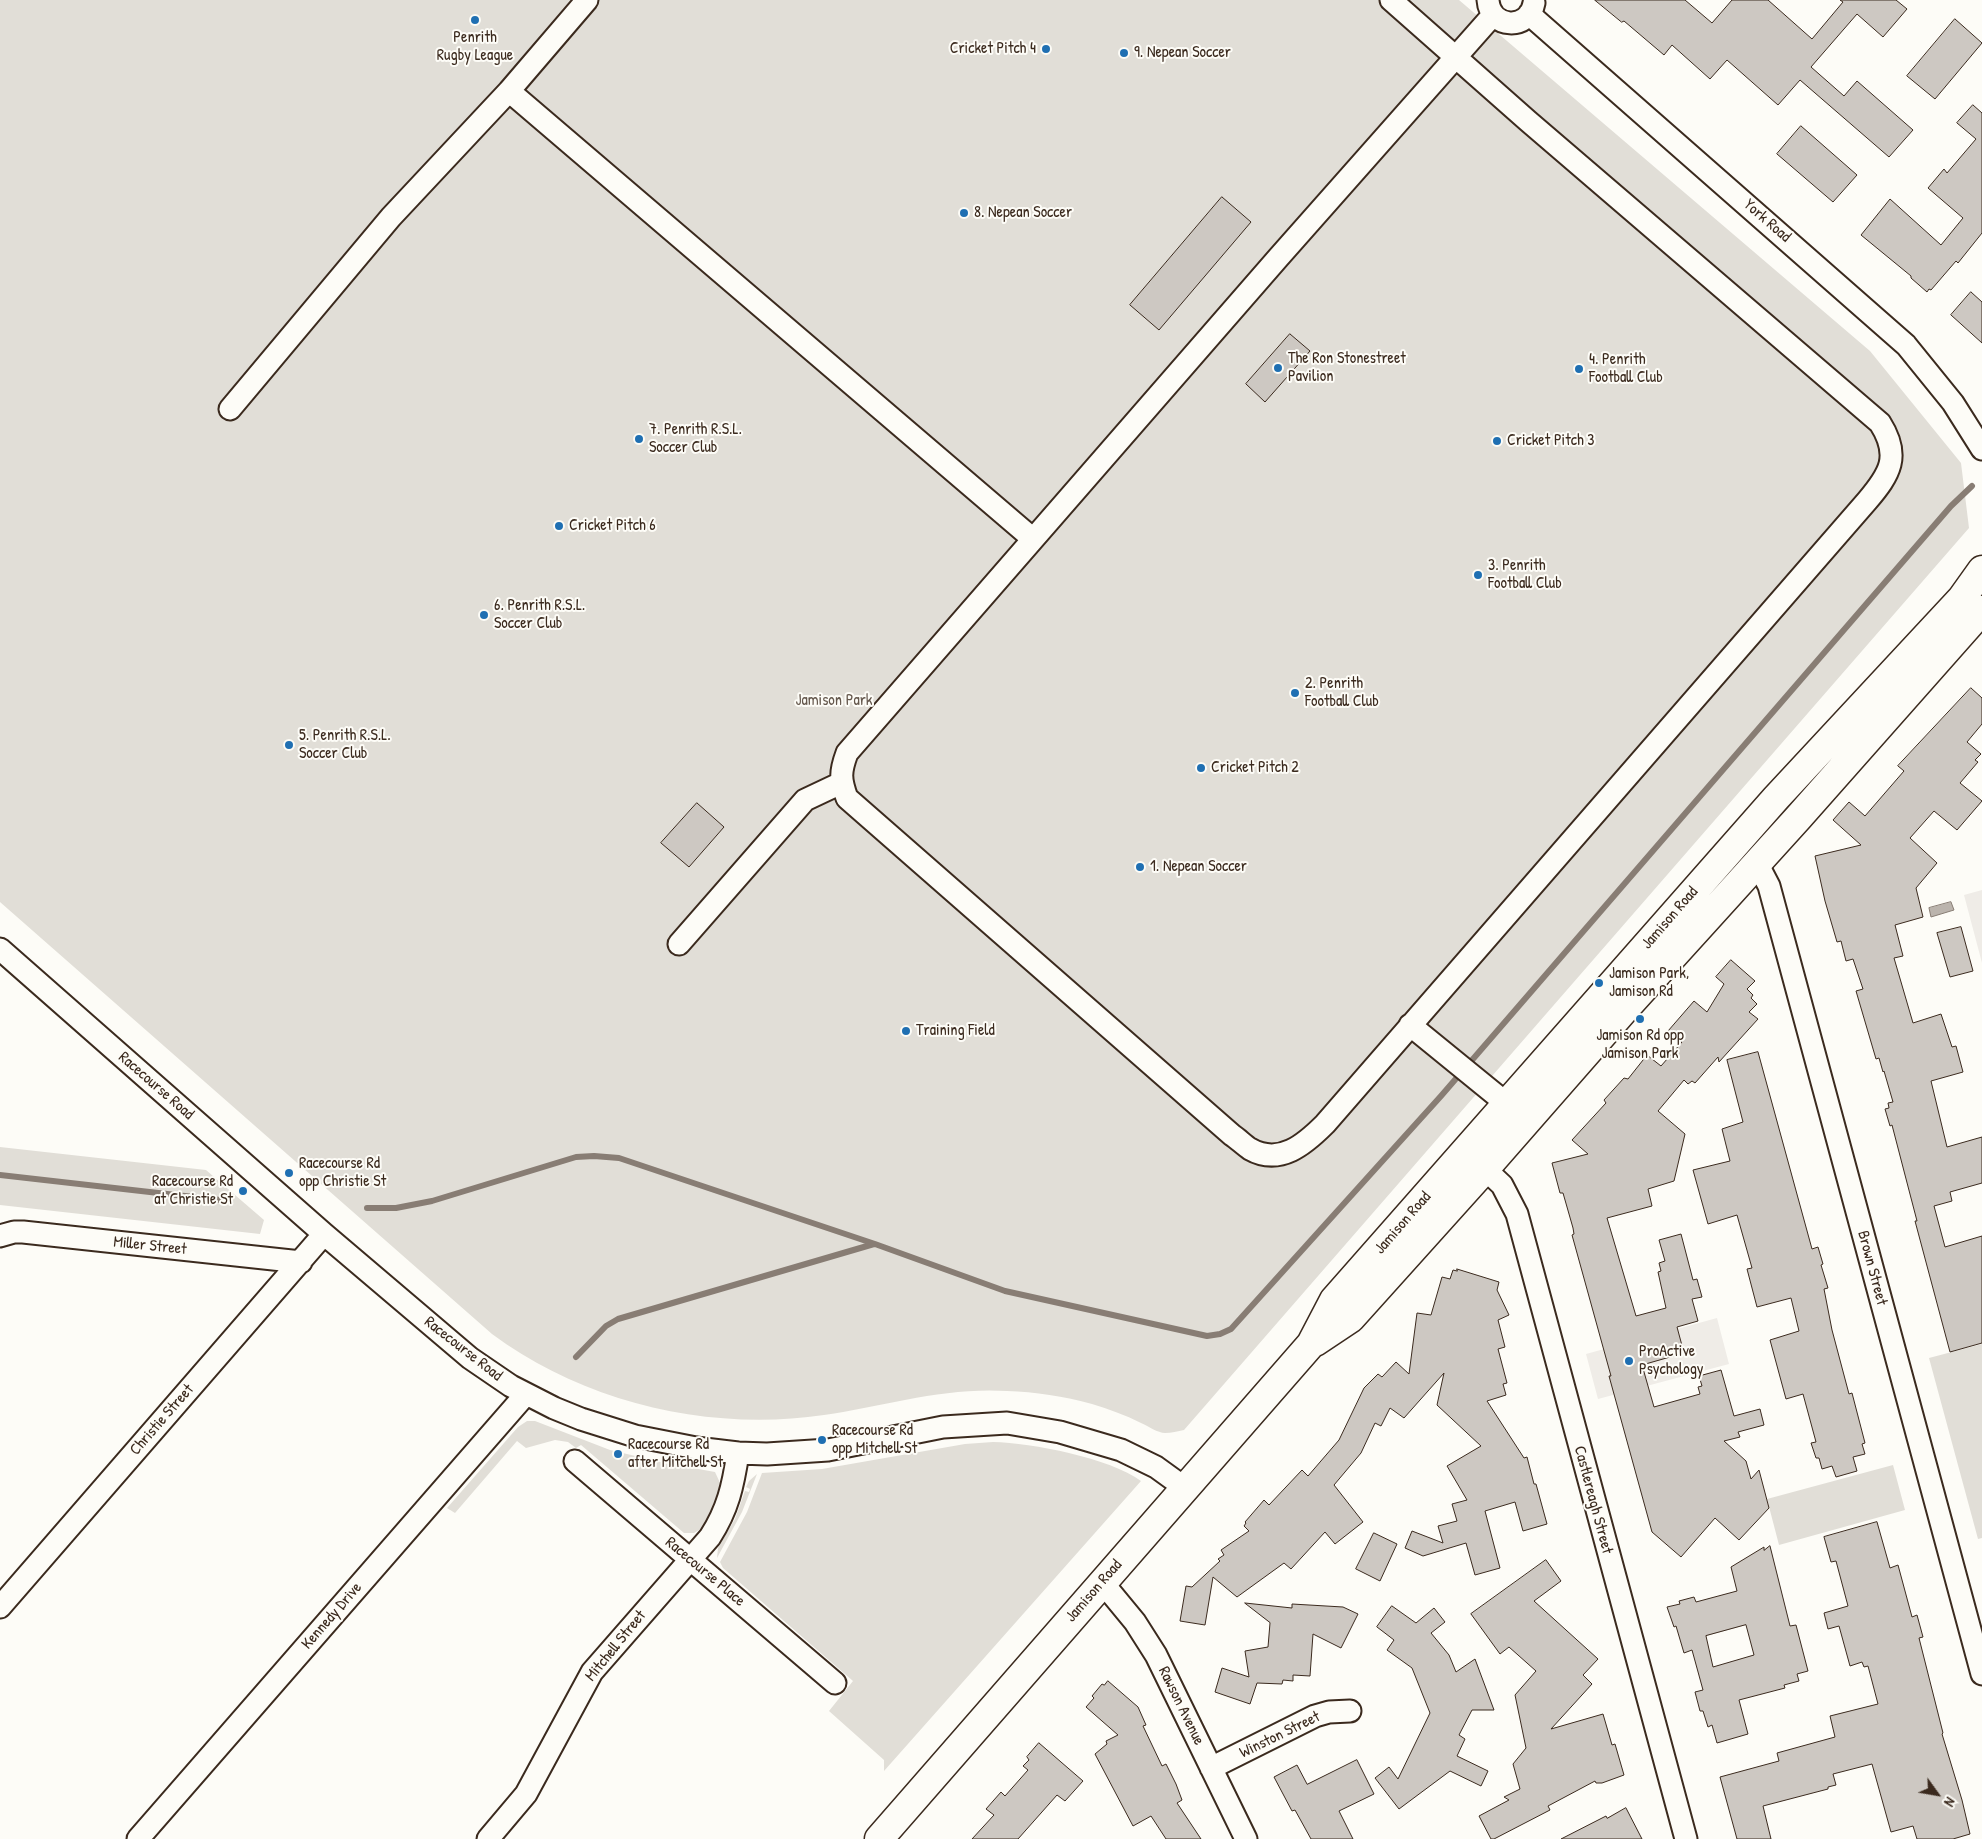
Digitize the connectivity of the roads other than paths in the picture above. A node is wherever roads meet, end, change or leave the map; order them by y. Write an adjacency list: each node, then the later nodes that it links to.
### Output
1 (587, 0): 6 (street)
2 (1391, 0): 5 (street)
3 (1490, 7): 4 (street, York Road); 5 (street)
4 (1532, 7): 8 (street, York Road)
5 (1456, 56): 9 (street); 16 (street)
6 (509, 91): 7 (street); 9 (street)
7 (230, 410)
8 (1982, 449)
9 (1033, 539): 12 (street)
10 (1982, 570): 17 (main road, Jamison Road)
11 (1982, 610): 13 (main road, Jamison Road)
12 (841, 783): 14 (street); 16 (street)
13 (1757, 863): 18 (main road, Jamison Road); 30 (street, Brown Street)
14 (679, 944)
15 (0, 949): 19 (street, Racecourse Road)
16 (1410, 1024): 17 (street)
17 (1507, 1104): 22 (main road, Jamison Road)
18 (1485, 1169): 22 (main road, Jamison Road); 38 (street, Castlereagh Street)
19 (324, 1234): 21 (street, Christie Street); 23 (street, Racecourse Road)
20 (0, 1236): 21 (street, Miller Street)
21 (300, 1262): 29 (street, Christie Street)
22 (1311, 1344): 26 (main road, Jamison Road)
23 (526, 1394): 24 (street, Racecourse Road); 34 (street, Kennedy Drive)
24 (738, 1454): 26 (street, Racecourse Road); 27 (street, Mitchell Street)
25 (575, 1461): 27 (street, Racecourse Place)
26 (1185, 1488): 28 (main road, Jamison Road)
27 (690, 1559): 31 (street, Racecourse Place); 35 (street, Mitchell Street)
28 (1102, 1582): 33 (street, Rawson Avenue); 36 (main road, Jamison Road)
29 (0, 1607)
30 (1982, 1674)
31 (835, 1683)
32 (1350, 1711): 33 (street, Winston Street)
33 (1211, 1768): 37 (street, Rawson Avenue)
34 (138, 1839)
35 (488, 1839)
36 (879, 1839)
37 (1246, 1839)
38 (1686, 1839)

